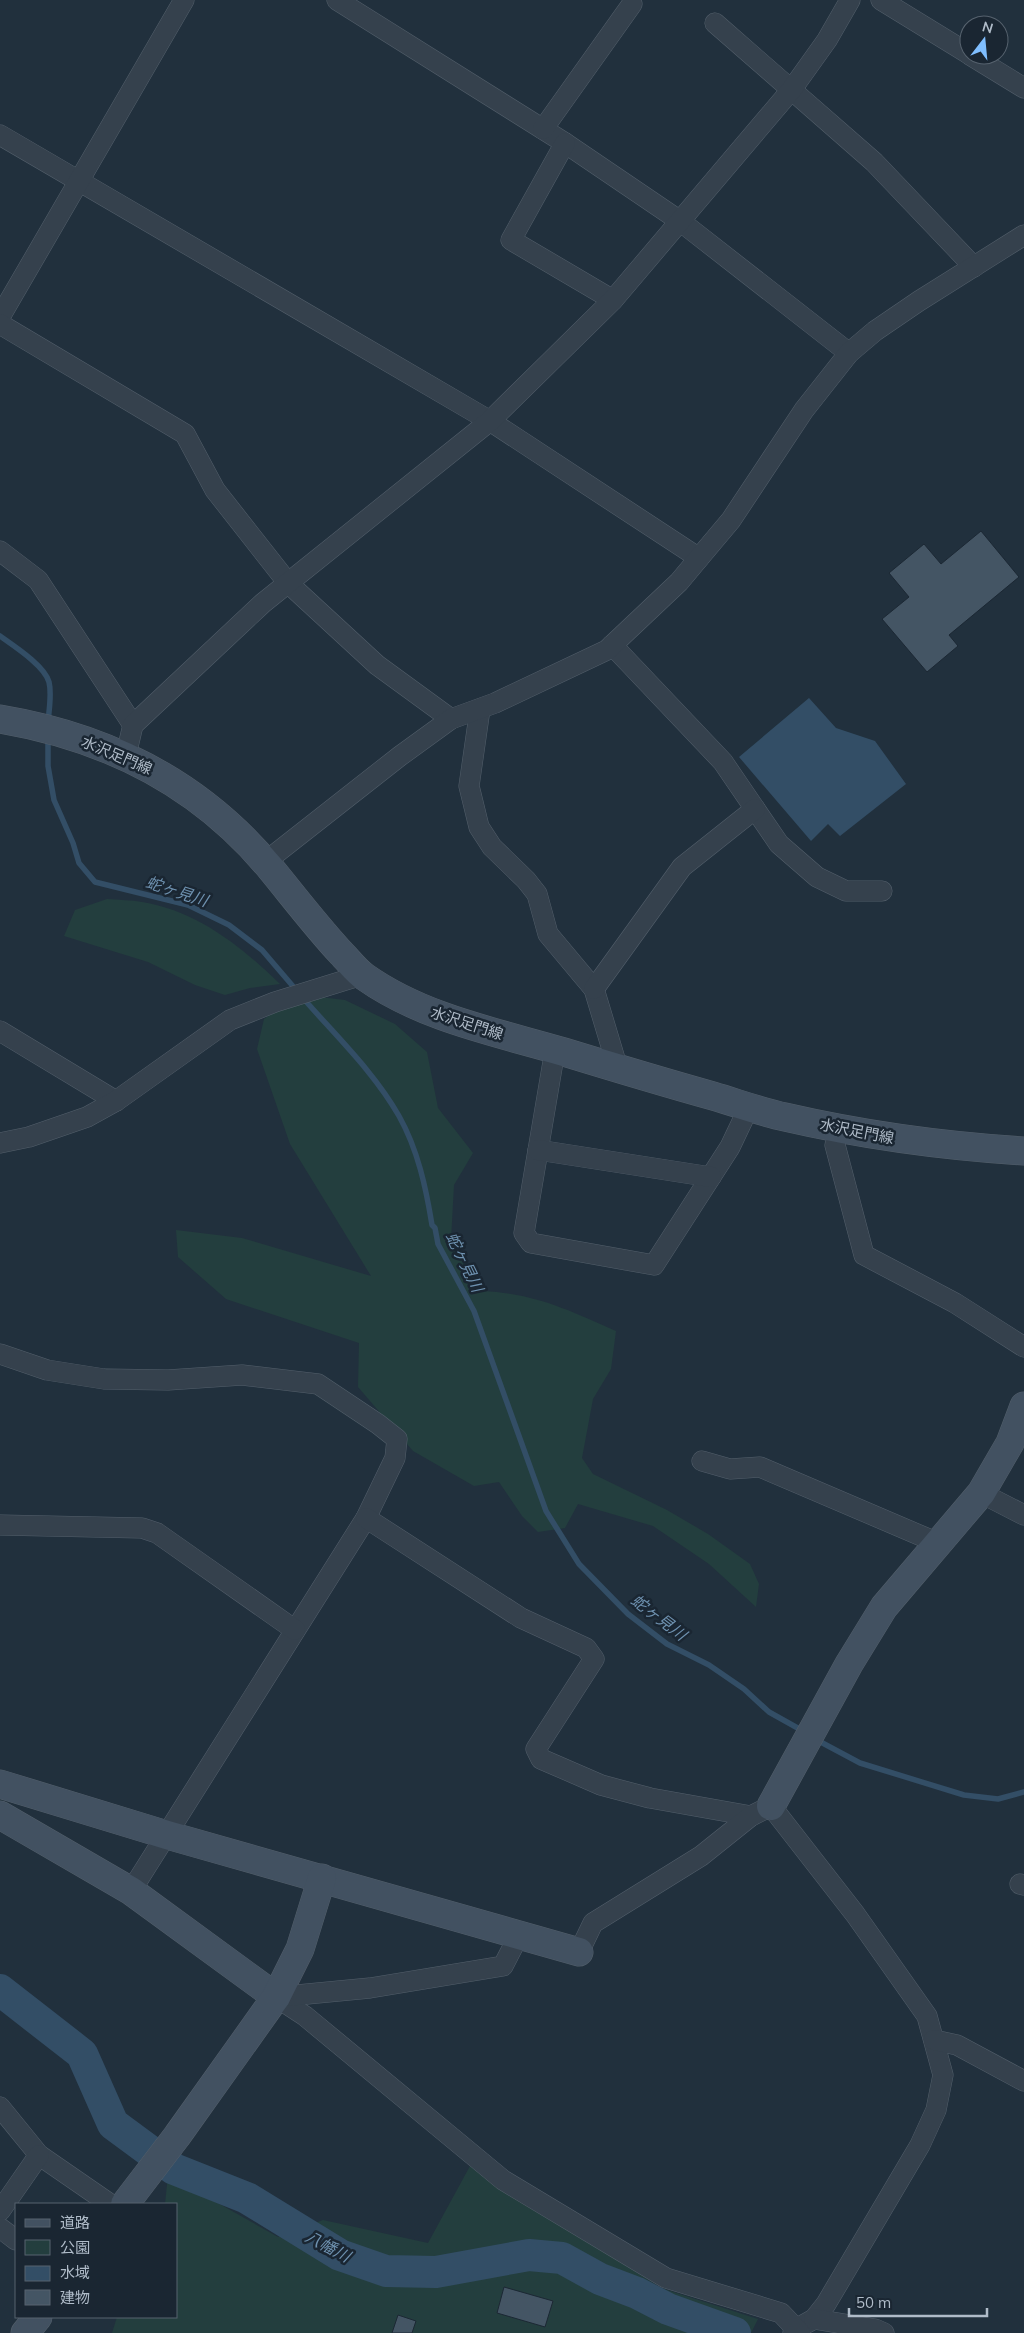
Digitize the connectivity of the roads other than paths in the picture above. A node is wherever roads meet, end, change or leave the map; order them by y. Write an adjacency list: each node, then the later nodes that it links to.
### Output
1 (184, 0): 14 (street)
2 (337, 0): 11 (street)
3 (850, 0): 10 (street)
4 (881, 0): 7 (street)
5 (632, 4): 11 (street)
6 (715, 23): 10 (street)
7 (959, 48)
8 (986, 65): 9 (street)
9 (1024, 88)
10 (792, 90): 15 (street); 17 (street)
11 (543, 129): 13 (street)
12 (0, 135): 14 (street)
13 (565, 143): 15 (street); 18 (street)
14 (79, 180): 19 (street); 22 (street)
15 (680, 221): 18 (street); 21 (street)
16 (1024, 235): 17 (street)
17 (974, 267): 21 (street)
18 (613, 300): 22 (street)
19 (0, 317)
20 (0, 324): 25 (street)
21 (849, 353): 24 (street)
22 (490, 421): 24 (street); 25 (street)
23 (0, 551): 30 (street)
24 (699, 558): 26 (street)
25 (288, 583): 28 (street); 30 (street)
26 (612, 645): 27 (street); 32 (street)
27 (480, 709): 28 (street); 36 (street)
28 (451, 719): 33 (street)
29 (0, 720): 31 (street, 水沢足門線)
30 (133, 725): 31 (street)
31 (126, 755): 33 (street, 水沢足門線)
32 (755, 809): 34 (street); 36 (street)
33 (265, 862): 35 (street, 水沢足門線)
34 (882, 891)
35 (362, 975): 38 (street, 水沢足門線); 40 (street)
36 (594, 989): 39 (street)
37 (0, 1031): 40 (street)
38 (555, 1050): 39 (street, 水沢足門線); 44 (street)
39 (618, 1068): 41 (street, 水沢足門線)
40 (116, 1100): 42 (street)
41 (749, 1107): 45 (street, 水沢足門線); 46 (street)
42 (0, 1142)
43 (835, 1145): 47 (street)
44 (538, 1150): 46 (street); 46 (street)
45 (1024, 1151)
46 (711, 1176)
47 (1024, 1347)
48 (0, 1354): 53 (street)
49 (1024, 1406): 51 (street)
50 (702, 1461): 55 (street)
51 (981, 1493): 52 (street); 55 (street)
52 (1024, 1515)
53 (366, 1518): 56 (street); 58 (street)
54 (0, 1525): 56 (street)
55 (938, 1543): 58 (street)
56 (295, 1630): 60 (street)
57 (0, 1784): 60 (street)
58 (761, 1811): 64 (street); 66 (street)
59 (0, 1815): 62 (street)
60 (166, 1835): 61 (street); 62 (street)
61 (322, 1878): 63 (street); 65 (street)
62 (131, 1891): 65 (street)
63 (519, 1935): 64 (street); 65 (street)
64 (579, 1952)
65 (276, 1997): 71 (street); 76 (street)
66 (934, 2040): 67 (street); 76 (street)
67 (1024, 2081)
68 (0, 2107): 69 (street)
69 (39, 2155): 70 (street); 72 (street)
70 (109, 2203)
71 (126, 2203)
72 (0, 2211)
73 (0, 2228): 74 (street)
74 (15, 2239)
75 (37, 2318): 77 (street)
76 (801, 2328): 78 (street)
77 (25, 2333)
78 (884, 2333)

